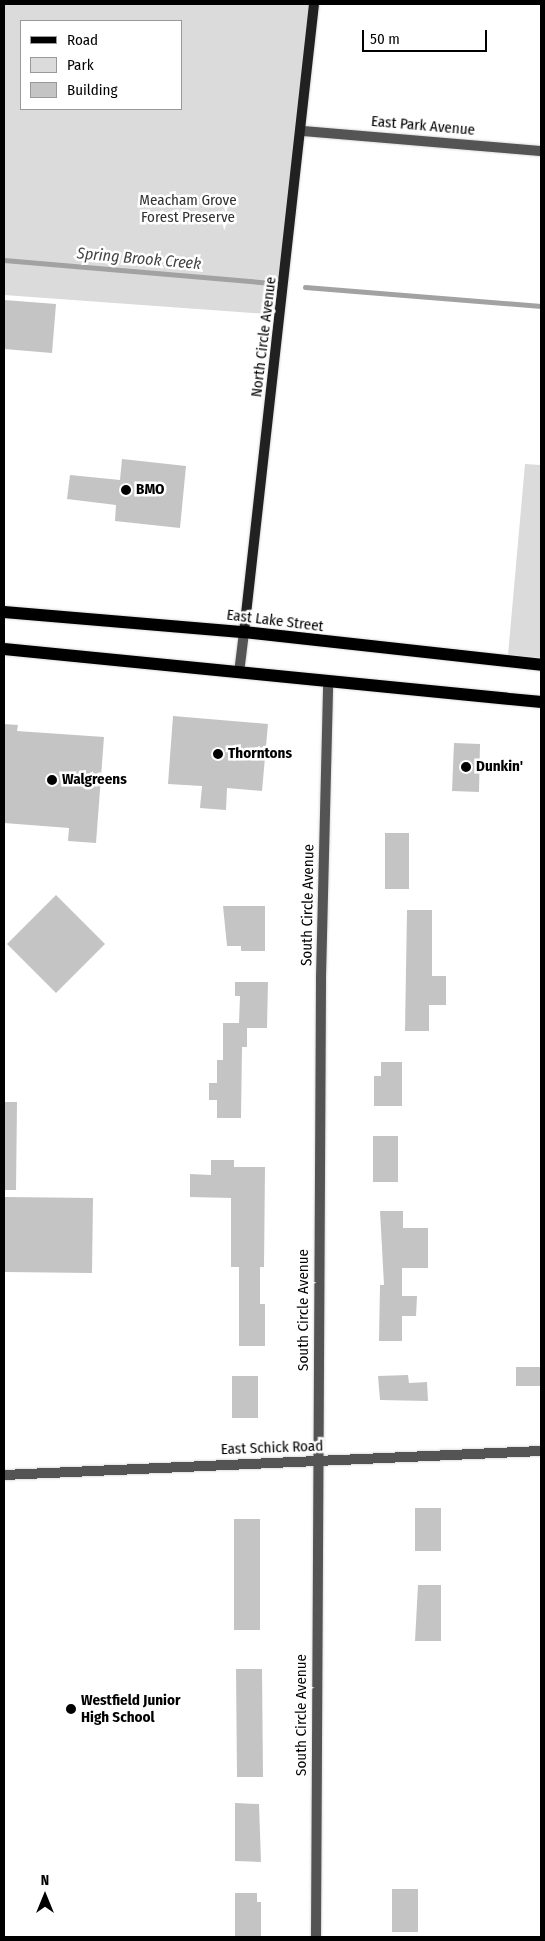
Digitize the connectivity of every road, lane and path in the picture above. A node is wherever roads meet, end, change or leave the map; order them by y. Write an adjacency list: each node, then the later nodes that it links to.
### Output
1 (314, 4): 2 (street, North Circle Avenue)
2 (302, 131): 3 (street, East Park Avenue); 5 (street, North Circle Avenue)
3 (541, 151)
4 (4, 612): 5 (main road, East Lake Street)
5 (244, 632): 7 (main road, East Lake Street); 8 (street, North Circle Avenue)
6 (4, 649): 8 (main road)
7 (541, 665)
8 (239, 673): 9 (main road)
9 (328, 683): 10 (main road); 12 (street, South Circle Avenue)
10 (541, 702)
11 (541, 1451): 12 (street, East Schick Road)
12 (318, 1461): 13 (street, East Schick Road); 14 (street, South Circle Avenue)
13 (4, 1475)
14 (316, 1937)

